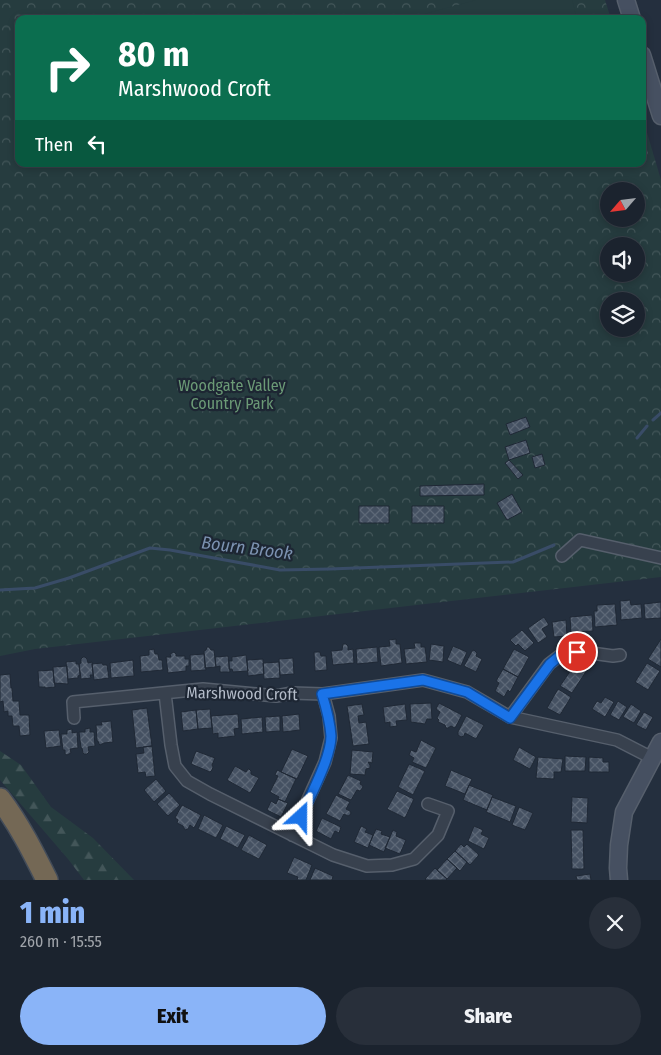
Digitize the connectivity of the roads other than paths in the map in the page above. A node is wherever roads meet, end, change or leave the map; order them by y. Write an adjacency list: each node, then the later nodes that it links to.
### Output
1 (626, 0): 2 (street)
2 (631, 15)
3 (646, 68): 4 (street)
4 (661, 116)
5 (562, 556): 6 (street)
6 (661, 558)
7 (620, 655): 11 (street)
8 (165, 693): 9 (street, Marshwood Croft); 10 (street, Marshwood Croft); 16 (street)
9 (322, 694): 11 (street, Marshwood Croft); 16 (street)
10 (74, 718)
11 (510, 718): 13 (street, Marshwood Croft)
12 (661, 742): 13 (street)
13 (652, 758): 18 (street)
14 (0, 799): 17 (highway)
15 (428, 804): 16 (street)
16 (292, 835)
17 (48, 880)
18 (619, 880)

